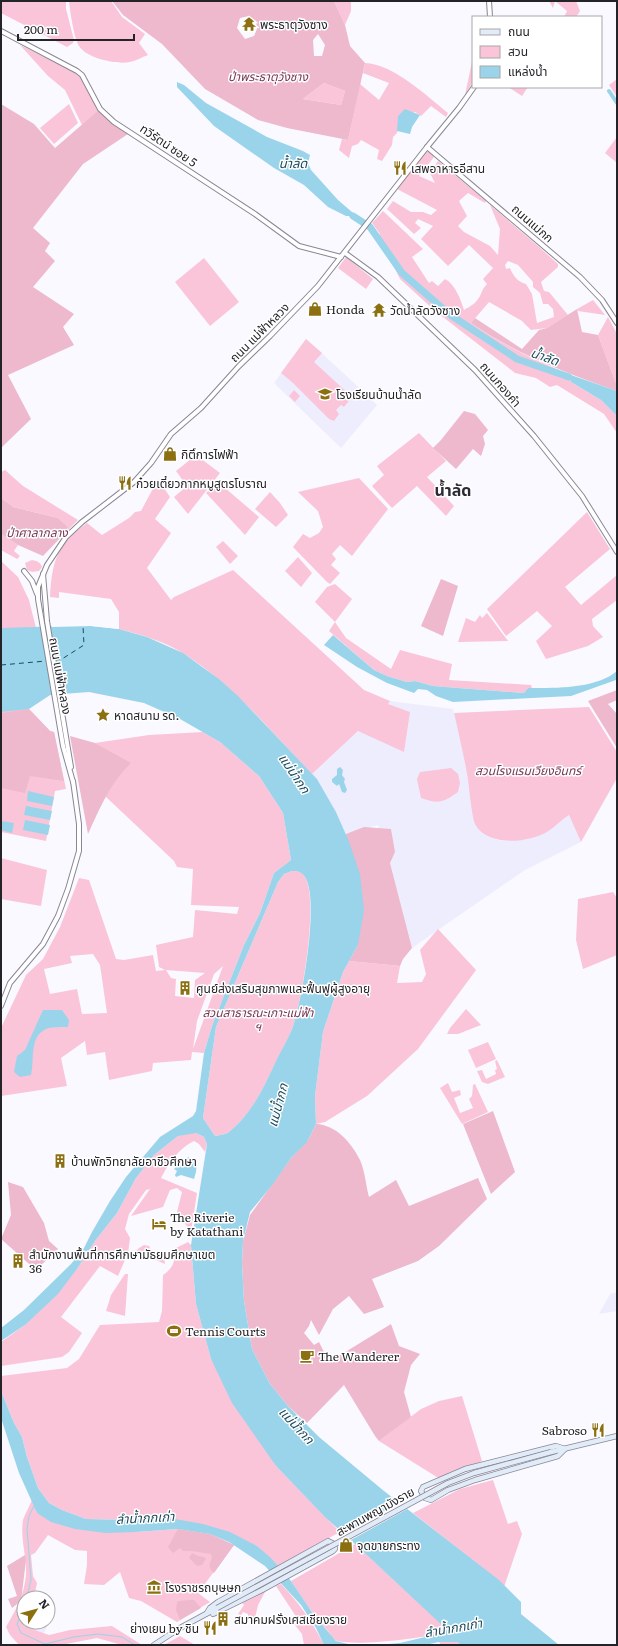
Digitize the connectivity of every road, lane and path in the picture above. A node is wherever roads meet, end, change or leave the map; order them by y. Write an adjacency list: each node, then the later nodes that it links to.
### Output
1 (489, 1): 2 (street)
2 (490, 16)
3 (1, 32): 7 (street, ทวีรัตน์ ซอย 5)
4 (473, 88): 5 (street, ถนน แม่ฟ้าหลวง)
5 (427, 146): 6 (street, ถนน แม่ฟ้าหลวง); 8 (street, ถนนแม่กก)
6 (345, 253): 7 (street, ถนน แม่ฟ้าหลวง); 9 (street, ถนนกองคำ)
7 (341, 257): 11 (street, ถนน แม่ฟ้าหลวง)
8 (617, 323)
9 (617, 552)
10 (24, 571): 12 (street)
11 (43, 573): 12 (street, ถนน แม่ฟ้าหลวง); 13 (street, ถนน แม่ฟ้าหลวง)
12 (38, 599): 13 (street, ถนน แม่ฟ้าหลวง)
13 (73, 782): 14 (street, ถนน แม่ฟ้าหลวง)
14 (1, 1006)
15 (617, 1436): 16 (main road)
16 (565, 1449): 16 (main road); 17 (main road, สะพานพญามังราย, bridge)
17 (207, 1613): 18 (main road); 19 (main road)
18 (213, 1614)
19 (154, 1645)

